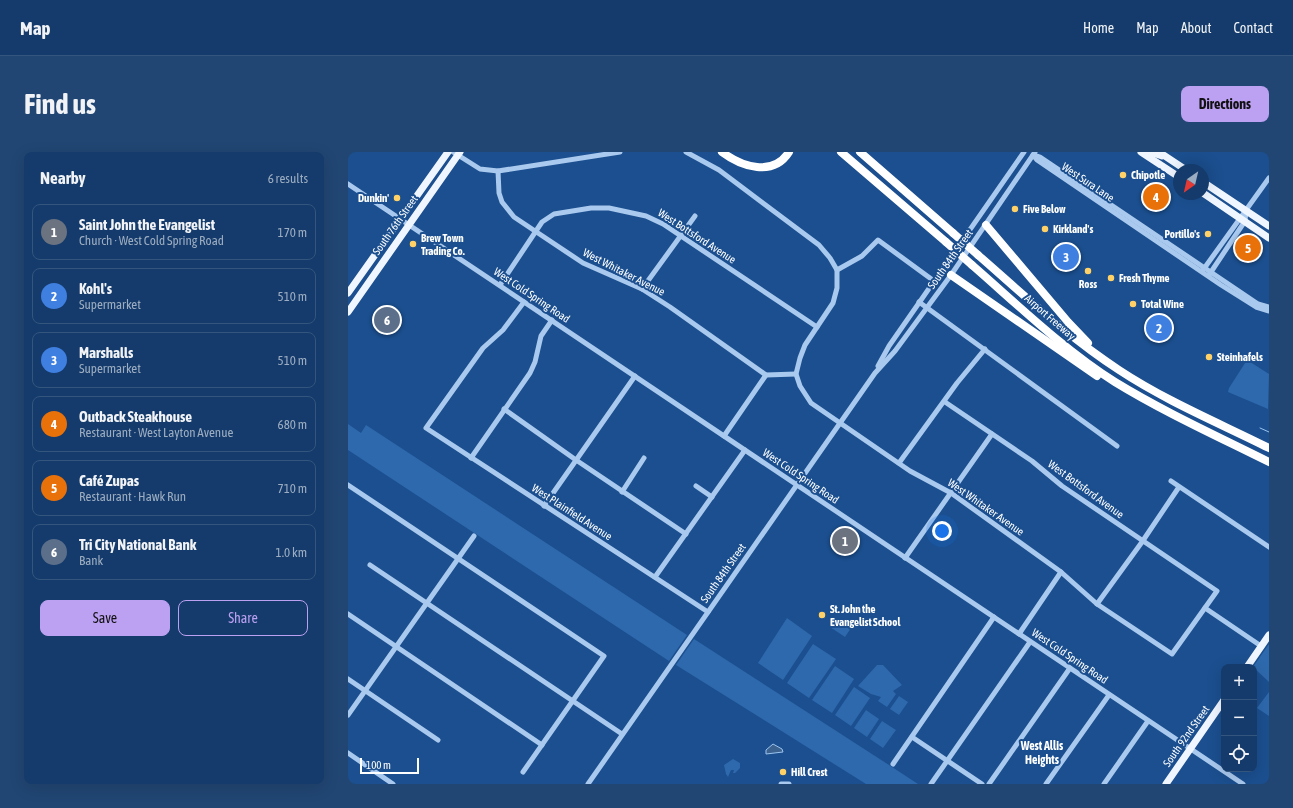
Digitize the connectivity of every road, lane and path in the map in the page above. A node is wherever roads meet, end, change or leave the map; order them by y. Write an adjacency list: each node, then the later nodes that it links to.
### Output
1 (448, 152): 21 (main road, South 76th Street)
2 (620, 152): 16 (street)
3 (686, 152): 36 (street)
4 (722, 152): 5 (highway)
5 (789, 152)
6 (841, 152): 61 (highway, Airport Freeway, bridge)
7 (860, 152): 57 (highway, Airport Freeway, bridge)
8 (1024, 152): 28 (street, South 84th Street)
9 (1141, 152): 17 (main road)
10 (1150, 152): 14 (main road)
11 (1159, 152): 14 (main road)
12 (457, 153): 16 (street); 23 (main road, South 76th Street)
13 (1034, 153): 29 (street, South 84th Street); 37 (street, West Sura Lane)
14 (1171, 160): 15 (main road)
15 (1177, 164)
16 (498, 171): 31 (street, West Whitaker Avenue)
17 (1173, 173)
18 (1269, 178): 25 (street)
19 (348, 184): 26 (street, West Cold Spring Road)
20 (1209, 187): 25 (main road)
21 (419, 193): 23 (main road); 26 (main road, South 76th Street)
22 (1209, 197): 25 (main road)
23 (427, 199): 27 (main road, South 76th Street)
24 (695, 216): 33 (street)
25 (1244, 217): 30 (main road); 32 (main road); 34 (main road); 37 (street); 38 (street)
26 (400, 218): 27 (street, West Cold Spring Road); 43 (main road, South 76th Street)
27 (409, 224): 41 (street, West Cold Spring Road); 49 (main road, South 76th Street)
28 (973, 225): 29 (street); 35 (street, South 84th Street)
29 (986, 225): 39 (street, South 84th Street); 57 (highway)
30 (1269, 226)
31 (536, 232): 33 (street, West Bottsford Avenue); 41 (street, West Bottsford Avenue); 42 (street, West Whitaker Avenue)
32 (1269, 232)
33 (680, 236): 42 (street); 51 (street, West Bottsford Avenue)
34 (1269, 238)
35 (942, 269): 39 (street); 40 (street, South 84th Street)
36 (837, 270): 40 (street); 51 (street)
37 (1203, 270): 38 (street, West Sura Lane)
38 (1210, 274): 46 (street, West Sura Lane); 48 (street, West Sura Lane)
39 (951, 275): 47 (street, South 84th Street); 61 (highway)
40 (934, 282): 45 (street, South 84th Street)
41 (500, 285): 44 (street, West Cold Spring Road)
42 (642, 289): 55 (street, West Whitaker Avenue)
43 (348, 293)
44 (524, 302): 50 (street, West Cold Spring Road); 67 (street, West Plainfield Avenue)
45 (919, 302): 47 (street); 53 (street, South 84th Street)
46 (1269, 307)
47 (927, 309): 52 (street); 53 (street, South 84th Street)
48 (1269, 311)
49 (348, 312)
50 (552, 320): 56 (street, West Cold Spring Road); 59 (street)
51 (817, 327): 54 (street)
52 (985, 349): 58 (street); 64 (street)
53 (875, 373): 60 (street, South 84th Street)
54 (796, 374): 55 (street); 60 (street, West Whitaker Avenue)
55 (766, 375): 63 (street)
56 (635, 376): 63 (street, West Cold Spring Road); 69 (street)
57 (1144, 386): 65 (highway, Airport Freeway)
58 (945, 402): 62 (street, West Bottsford Avenue); 71 (street)
59 (504, 409): 67 (street); 69 (street)
60 (840, 424): 71 (street, West Whitaker Avenue); 74 (street, South 84th Street)
61 (1200, 428): 70 (highway, Airport Freeway)
62 (992, 434): 78 (street); 83 (street, West Bottsford Avenue)
63 (724, 436): 66 (street, West Cold Spring Road)
64 (1118, 446)
65 (1269, 448)
66 (745, 450): 74 (street, West Cold Spring Road); 79 (street)
67 (471, 458): 80 (street, West Plainfield Avenue)
68 (644, 458): 77 (street)
69 (576, 460): 77 (street); 80 (street)
70 (1269, 462)
71 (899, 463): 78 (street, West Whitaker Avenue)
72 (1171, 481): 76 (street)
73 (348, 485): 85 (street)
74 (798, 485): 86 (street, West Cold Spring Road); 93 (street, South 84th Street)
75 (696, 486): 79 (street)
76 (1179, 487): 83 (street); 84 (street)
77 (622, 492): 81 (street)
78 (951, 493): 86 (street); 88 (street, West Whitaker Avenue)
79 (712, 497): 81 (street)
80 (544, 506): 89 (street, West Plainfield Avenue)
81 (686, 534): 89 (street)
82 (474, 536): 85 (street)
83 (1142, 542): 91 (street); 92 (street, West Bottsford Avenue)
84 (1269, 547)
85 (458, 558): 90 (street); 106 (street)
86 (905, 558): 95 (street, West Cold Spring Road)
87 (370, 565): 90 (street)
88 (1061, 572): 91 (street, West Whitaker Avenue); 96 (street)
89 (655, 577): 93 (street, West Plainfield Avenue)
90 (427, 602): 100 (street); 106 (street)
91 (1097, 604): 92 (street, West Whitaker Avenue)
92 (1206, 608): 99 (street)
93 (708, 612): 110 (street, South 84th Street)
94 (348, 614): 100 (street)
95 (994, 617): 96 (street, West Cold Spring Road); 111 (street)
96 (1019, 634): 98 (street, West Cold Spring Road)
97 (1269, 635): 99 (main road)
98 (1030, 642): 102 (street, West Cold Spring Road); 116 (street)
99 (1262, 646): 101 (main road)
100 (396, 647): 104 (street); 113 (street)
101 (1249, 664)
102 (1070, 668): 105 (street, West Cold Spring Road); 125 (street)
103 (348, 679): 104 (street)
104 (365, 690): 108 (street); 112 (street)
105 (1109, 695): 109 (street, West Cold Spring Road); 126 (street)
106 (573, 700): 110 (street); 113 (street)
107 (1221, 704): 114 (main road, South 92nd Street)
108 (348, 714)
109 (1148, 721): 114 (street, West Cold Spring Road); 127 (street)
110 (622, 734): 120 (street, South 84th Street)
111 (912, 737): 116 (street); 117 (street)
112 (438, 740)
113 (542, 745): 118 (street)
114 (1191, 748): 128 (main road, South 92nd Street); 129 (street, West Cold Spring Road)
115 (348, 753): 119 (street)
116 (948, 761): 123 (street); 124 (street)
117 (893, 764)
118 (523, 772)
119 (394, 784)
120 (588, 784)
121 (781, 784): 122 (street)
122 (789, 784)
123 (932, 784)
124 (982, 784)
125 (989, 784)
126 (1046, 784)
127 (1104, 784)
128 (1166, 784)
129 (1242, 784)

